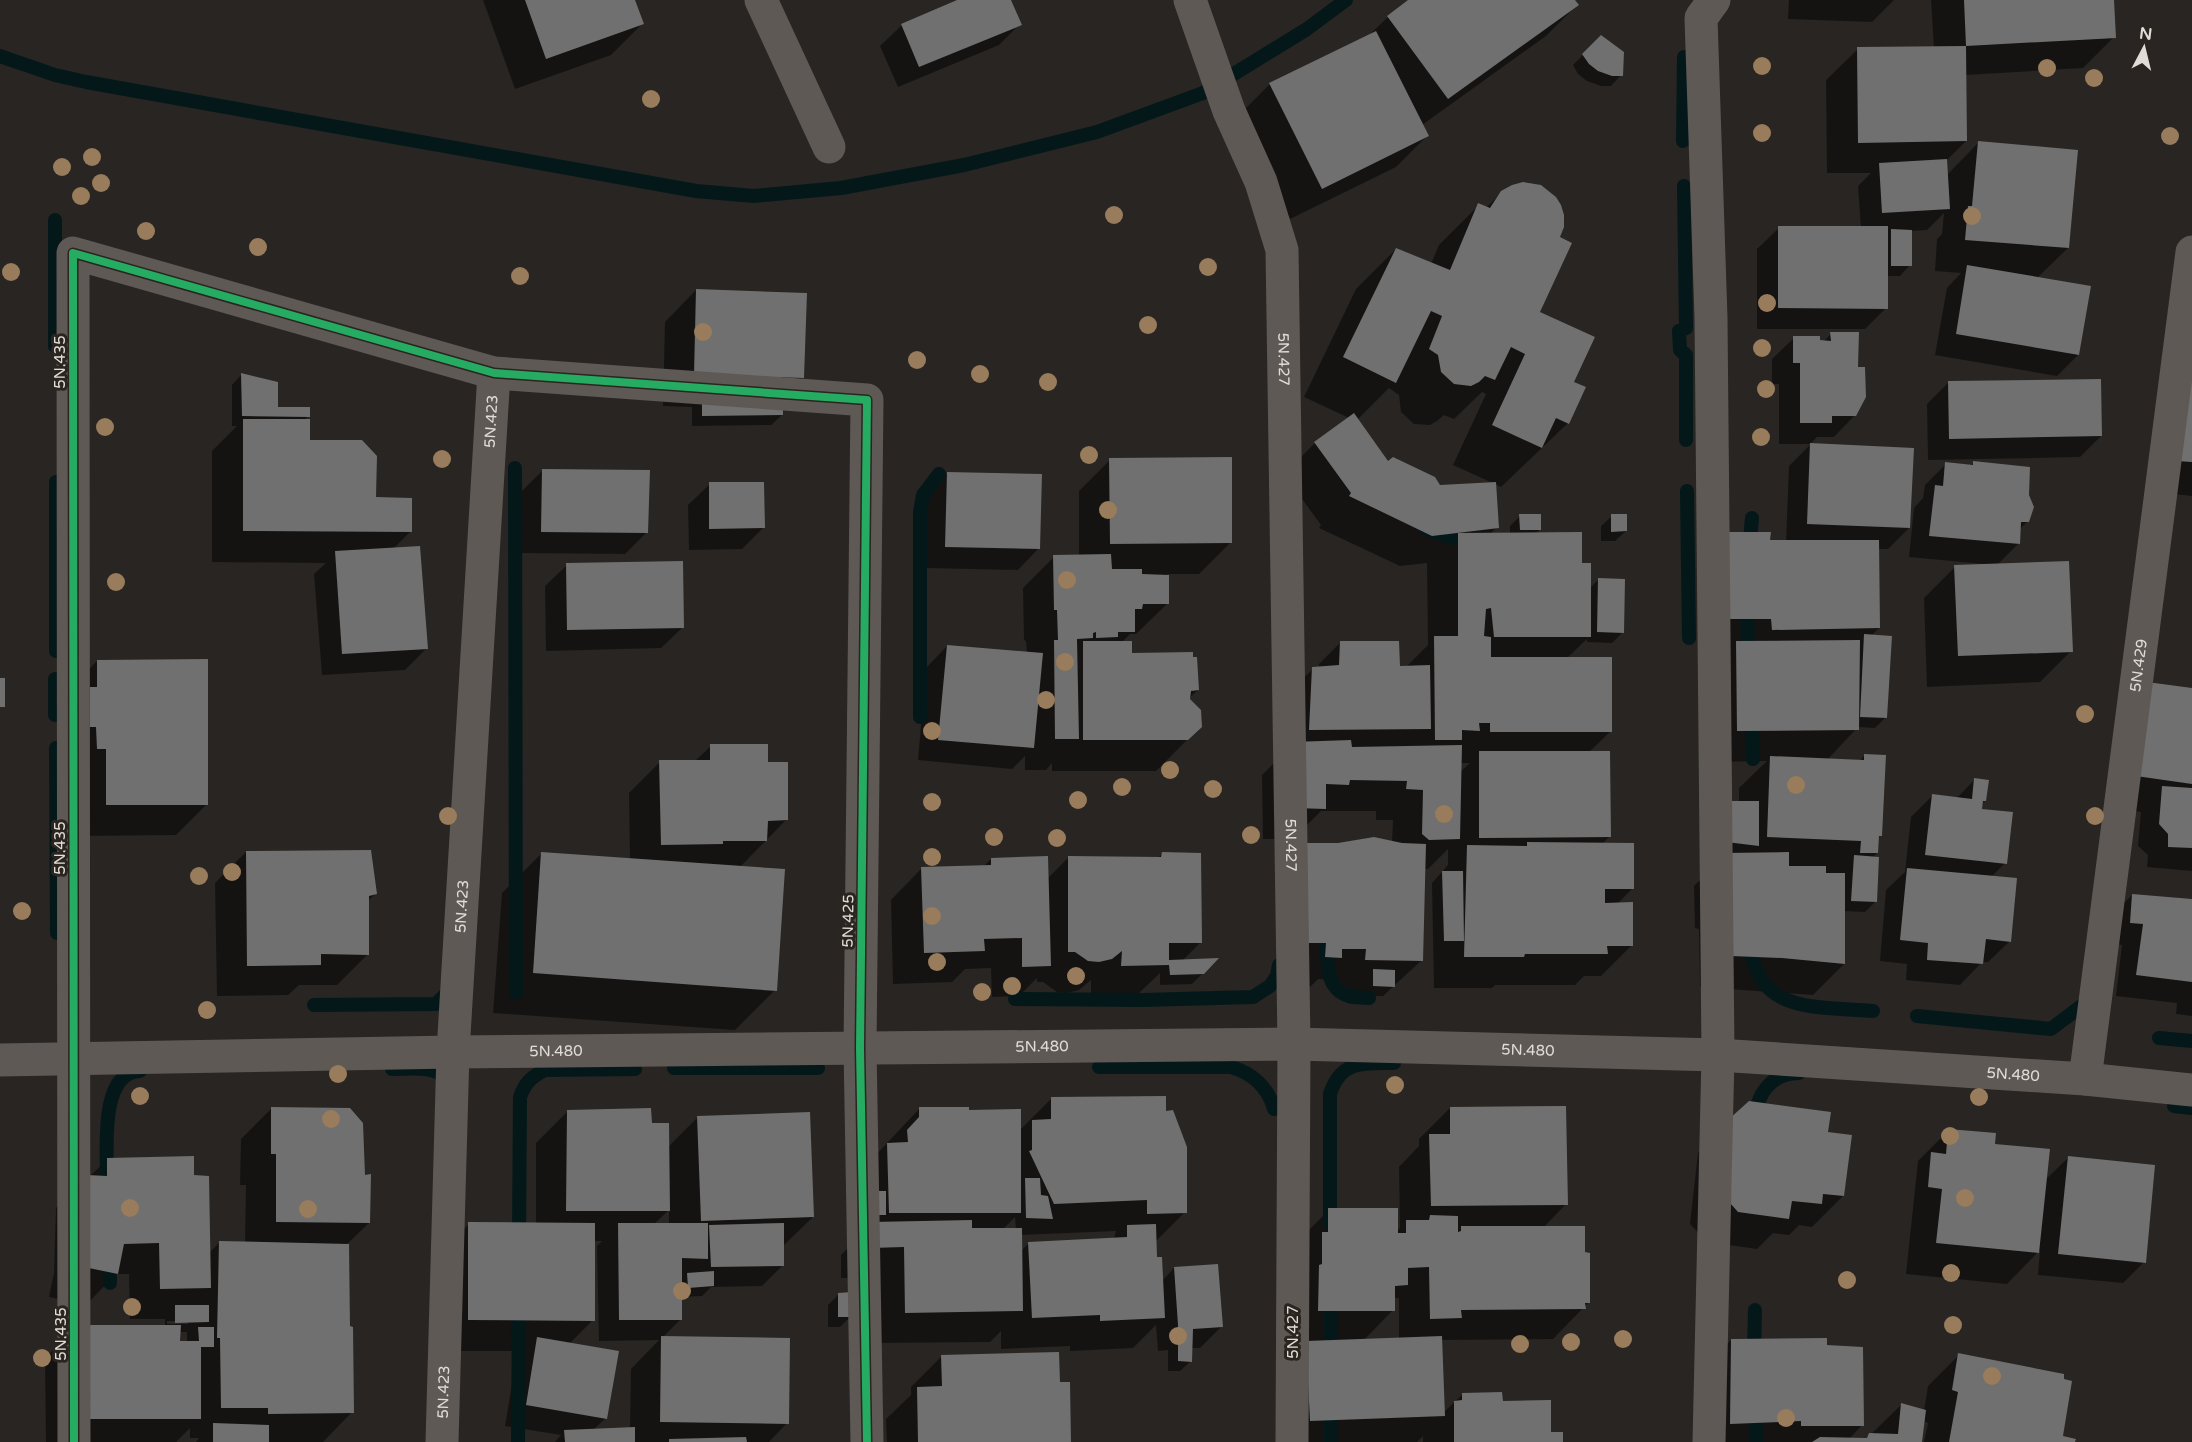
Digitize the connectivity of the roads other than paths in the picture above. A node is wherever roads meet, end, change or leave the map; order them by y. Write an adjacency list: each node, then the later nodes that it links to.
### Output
1 (761, 0): 4 (street)
2 (1190, 0): 7 (street, 5N.427)
3 (1703, 6): 10 (street)
4 (829, 147)
5 (2192, 252): 13 (street, 5N.429)
6 (494, 373): 8 (street, 5N.425); 9 (street, 5N.423); 11 (street, 5N.435)
7 (1294, 1044): 8 (street, 5N.480); 10 (street, 5N.480); 18 (street, 5N.427)
8 (860, 1048): 9 (street, 5N.480); 17 (street, 5N.425)
9 (453, 1052): 11 (street, 5N.480); 16 (street, 5N.423)
10 (1718, 1055): 13 (street, 5N.480); 19 (street)
11 (74, 1059): 12 (street, 5N.480); 15 (street, 5N.435)
12 (0, 1060)
13 (2085, 1079): 14 (street, 5N.480)
14 (2192, 1090)
15 (74, 1442)
16 (442, 1442)
17 (867, 1442)
18 (1292, 1442)
19 (1709, 1442)

